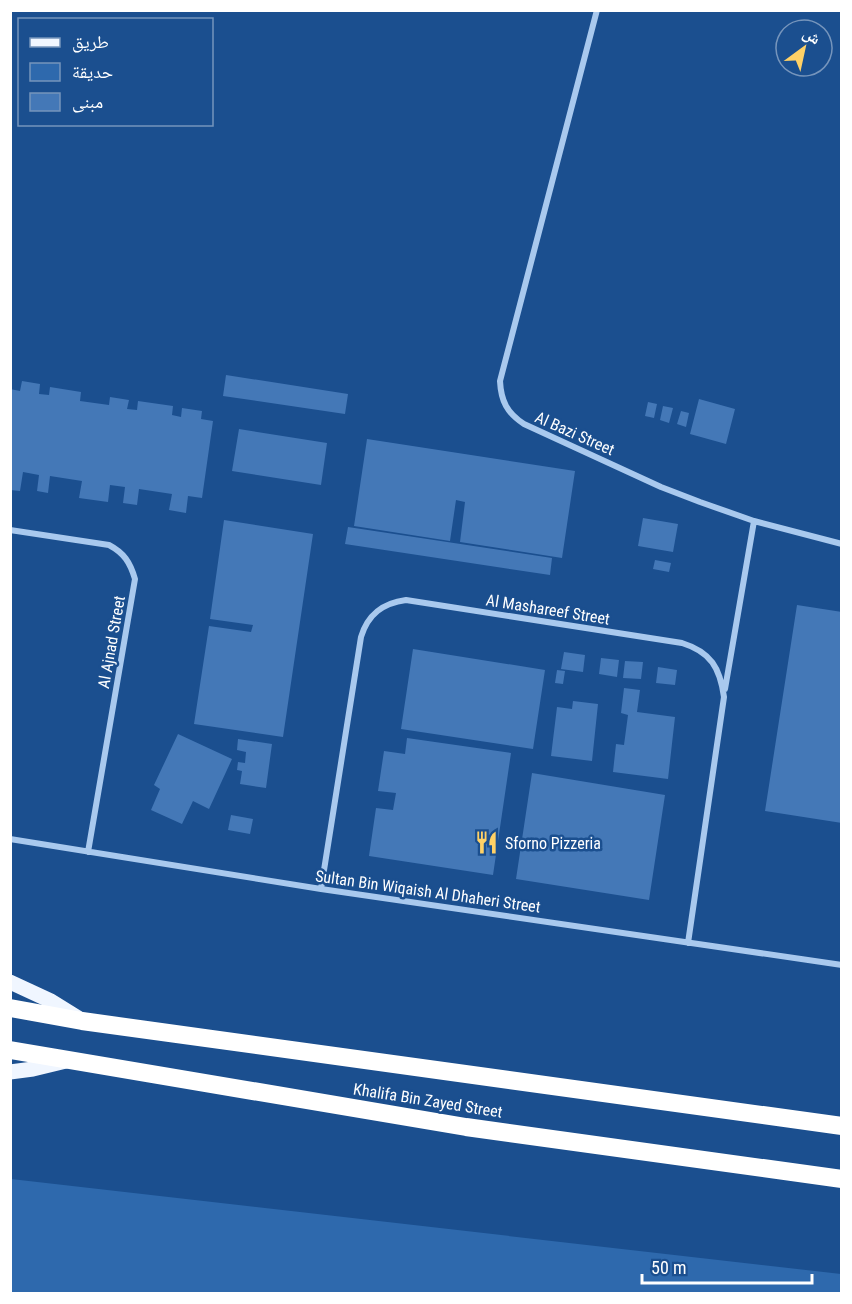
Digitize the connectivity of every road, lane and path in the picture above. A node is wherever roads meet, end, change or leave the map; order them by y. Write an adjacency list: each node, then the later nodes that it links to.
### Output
1 (597, 10): 2 (street, Al Bazi Street)
2 (754, 521): 4 (street, Al Bazi Street); 5 (street)
3 (10, 530): 7 (street, Al Ajnad Street)
4 (842, 544)
5 (724, 697): 8 (street, Al Mashareef Street); 9 (street, Al Mashareef Street)
6 (10, 839): 7 (street, Sultan Bin Wiqaish Al Dhaheri Street)
7 (88, 852): 8 (street, Sultan Bin Wiqaish Al Dhaheri Street)
8 (321, 889): 9 (street, Sultan Bin Wiqaish Al Dhaheri Street)
9 (688, 943): 10 (street, Sultan Bin Wiqaish Al Dhaheri Street)
10 (842, 965)
11 (10, 982): 13 (main road)
12 (10, 1008): 13 (highway, Khalifa Bin Zayed Street)
13 (82, 1020): 17 (highway, Khalifa Bin Zayed Street)
14 (10, 1050): 15 (highway, Khalifa Bin Zayed Street)
15 (68, 1060): 16 (main road); 18 (highway, Khalifa Bin Zayed Street)
16 (10, 1072)
17 (842, 1126)
18 (842, 1179)

